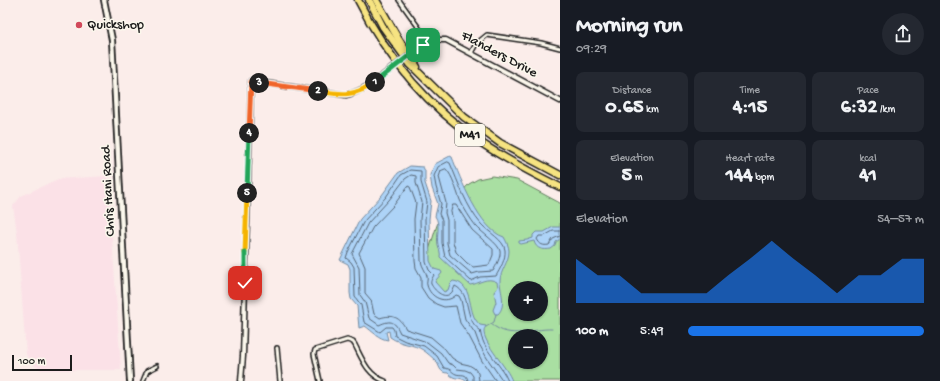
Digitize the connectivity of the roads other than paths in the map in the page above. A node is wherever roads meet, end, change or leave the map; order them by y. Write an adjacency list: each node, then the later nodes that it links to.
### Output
1 (358, 0): 12 (highway, M41)
2 (369, 0): 9 (highway, M41)
3 (376, 0): 9 (highway)
4 (399, 0): 6 (street)
5 (105, 1): 15 (main road, Chris Hani Road)
6 (429, 42): 8 (street, Flanders Drive); 17 (street, Flanders Drive, bridge)
7 (560, 48): 8 (street)
8 (471, 53): 10 (street, Flanders Drive)
9 (424, 77): 11 (highway, M41)
10 (560, 101)
11 (560, 175)
12 (560, 187)
13 (277, 348): 18 (street)
14 (157, 366): 16 (street)
15 (130, 381)
16 (142, 381)
17 (241, 381)
18 (280, 381)
19 (320, 381): 20 (street)
20 (385, 381)

